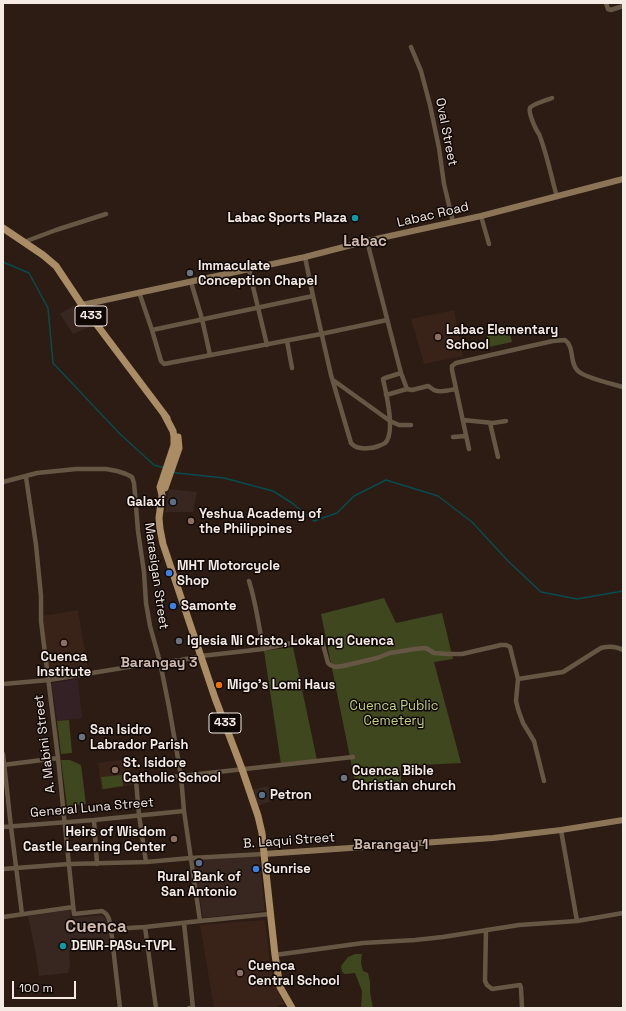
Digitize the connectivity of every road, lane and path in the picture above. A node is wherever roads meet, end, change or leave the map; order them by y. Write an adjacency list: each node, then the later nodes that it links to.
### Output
1 (606, 3): 2 (street)
2 (623, 6)
3 (411, 47): 9 (street, Oval Street)
4 (552, 98): 6 (street)
5 (623, 179): 6 (street, Labac Road)
6 (557, 196): 8 (street, Labac Road)
7 (106, 214): 12 (street)
8 (480, 216): 9 (street, Labac Road); 13 (street)
9 (453, 222): 11 (street, Labac Road)
10 (3, 228): 12 (main road, 433)
11 (367, 241): 14 (street, Labac Road); 22 (street)
12 (24, 242): 19 (main road, 433)
13 (489, 244)
14 (305, 257): 15 (street, Labac Road); 18 (street)
15 (249, 270): 16 (street, Labac Road); 20 (street)
16 (191, 282): 17 (street, Labac Road); 21 (street)
17 (139, 292): 19 (street, Labac Road); 23 (street)
18 (313, 296): 20 (street); 24 (street)
19 (82, 305): 49 (main road, 433)
20 (258, 307): 21 (street); 26 (street)
21 (202, 319): 23 (street); 27 (street)
22 (387, 320): 24 (street); 29 (street)
23 (152, 330): 27 (street)
24 (321, 334): 25 (street); 30 (street)
25 (287, 341): 26 (street); 28 (street)
26 (267, 345): 27 (street)
27 (210, 355)
28 (292, 368)
29 (400, 374): 32 (street); 34 (street)
30 (333, 380): 37 (street); 37 (street)
31 (623, 387): 33 (street)
32 (407, 389): 33 (street); 34 (street)
33 (456, 389): 35 (street)
34 (386, 395): 37 (street)
35 (463, 420): 38 (street); 40 (street)
36 (506, 421): 38 (street)
37 (390, 422): 39 (street)
38 (490, 423): 43 (street)
39 (411, 425)
40 (466, 436): 41 (street); 42 (street)
41 (453, 437)
42 (469, 449)
43 (498, 457)
44 (26, 477): 45 (street); 50 (street, Marasigan Street); 52 (street, A. Mabini Street)
45 (3, 482)
46 (249, 581): 47 (street)
47 (263, 649): 49 (street); 51 (street)
48 (623, 650): 51 (street)
49 (201, 656): 50 (street); 58 (main road, 433)
50 (160, 662): 52 (street); 59 (street, Marasigan Street)
51 (518, 679): 60 (street)
52 (48, 680): 53 (street); 56 (street, A. Mabini Street)
53 (3, 684)
54 (3, 754): 57 (street)
55 (353, 757): 58 (street)
56 (58, 758): 57 (street); 65 (street, A. Mabini Street)
57 (4, 765): 67 (street)
58 (242, 769): 59 (street); 69 (main road, 433)
59 (181, 776): 61 (street, Marasigan Street); 62 (street)
60 (544, 781)
61 (184, 811): 62 (street, General Luna Street); 70 (street, Marasigan Street)
62 (139, 815): 63 (street, General Luna Street); 71 (street)
63 (94, 820): 65 (street, General Luna Street); 73 (street)
64 (623, 820): 68 (street, B. Laqui Street)
65 (65, 822): 67 (street, General Luna Street); 72 (street, A. Mabini Street)
66 (3, 827): 67 (street, General Luna Street)
67 (11, 827): 74 (street)
68 (561, 830): 69 (street, B. Laqui Street); 82 (street)
69 (264, 854): 70 (street, B. Laqui Street); 79 (main road, 433)
70 (191, 858): 71 (street, B. Laqui Street); 81 (street, Marasigan Street)
71 (146, 862): 73 (street, B. Laqui Street)
72 (69, 864): 73 (street, B. Laqui Street); 74 (street, B. Laqui Street); 76 (street, A. Mabini Street)
73 (97, 864)
74 (16, 868): 75 (street, B. Laqui Street); 78 (street)
75 (3, 869)
76 (73, 907): 78 (street); 85 (street, A. Mabini Street)
77 (623, 913): 82 (street)
78 (22, 914): 80 (street)
79 (270, 914): 81 (street); 87 (main road, 433)
80 (3, 917)
81 (200, 921): 83 (street)
82 (577, 921): 86 (street)
83 (184, 923): 84 (street); 91 (street)
84 (145, 927): 85 (street); 89 (street)
85 (111, 929): 88 (street)
86 (486, 930): 87 (street); 93 (street)
87 (275, 955): 92 (main road, 433)
88 (120, 1008)
89 (156, 1008)
90 (190, 1008): 91 (street)
91 (193, 1008)
92 (292, 1008)
93 (522, 1008)

